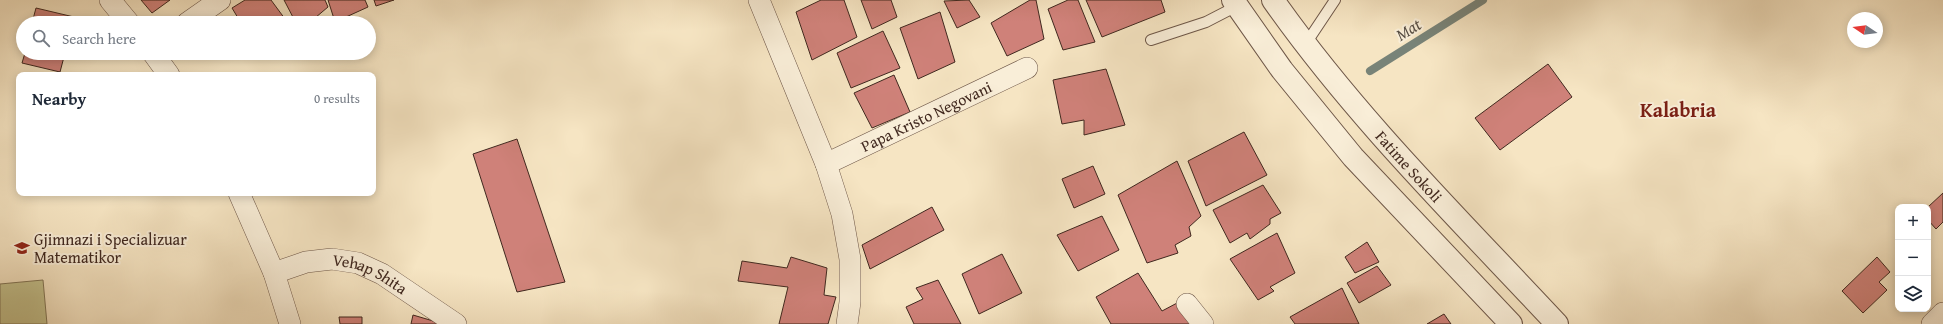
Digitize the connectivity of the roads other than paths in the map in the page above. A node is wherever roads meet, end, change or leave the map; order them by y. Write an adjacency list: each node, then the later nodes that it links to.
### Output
1 (110, 0): 7 (street)
2 (220, 0): 8 (street)
3 (759, 0): 14 (street)
4 (1273, 0): 10 (street, Fatime Sokoli)
5 (1335, 0): 10 (lane)
6 (1235, 3): 9 (lane); 23 (street)
7 (123, 16)
8 (197, 16)
9 (1151, 40)
10 (1305, 44): 24 (street, Fatime Sokoli)
11 (158, 60): 13 (street)
12 (1027, 68): 14 (street, Papa Kristo Negovani)
13 (167, 72)
14 (826, 164): 21 (street)
15 (240, 196): 16 (street)
16 (274, 273): 19 (street); 20 (street, Vehap Shita)
17 (1187, 304): 22 (street)
18 (1943, 313): 25 (street)
19 (290, 324)
20 (456, 324)
21 (847, 324)
22 (1203, 324)
23 (1511, 324)
24 (1557, 324)
25 (1932, 324)

